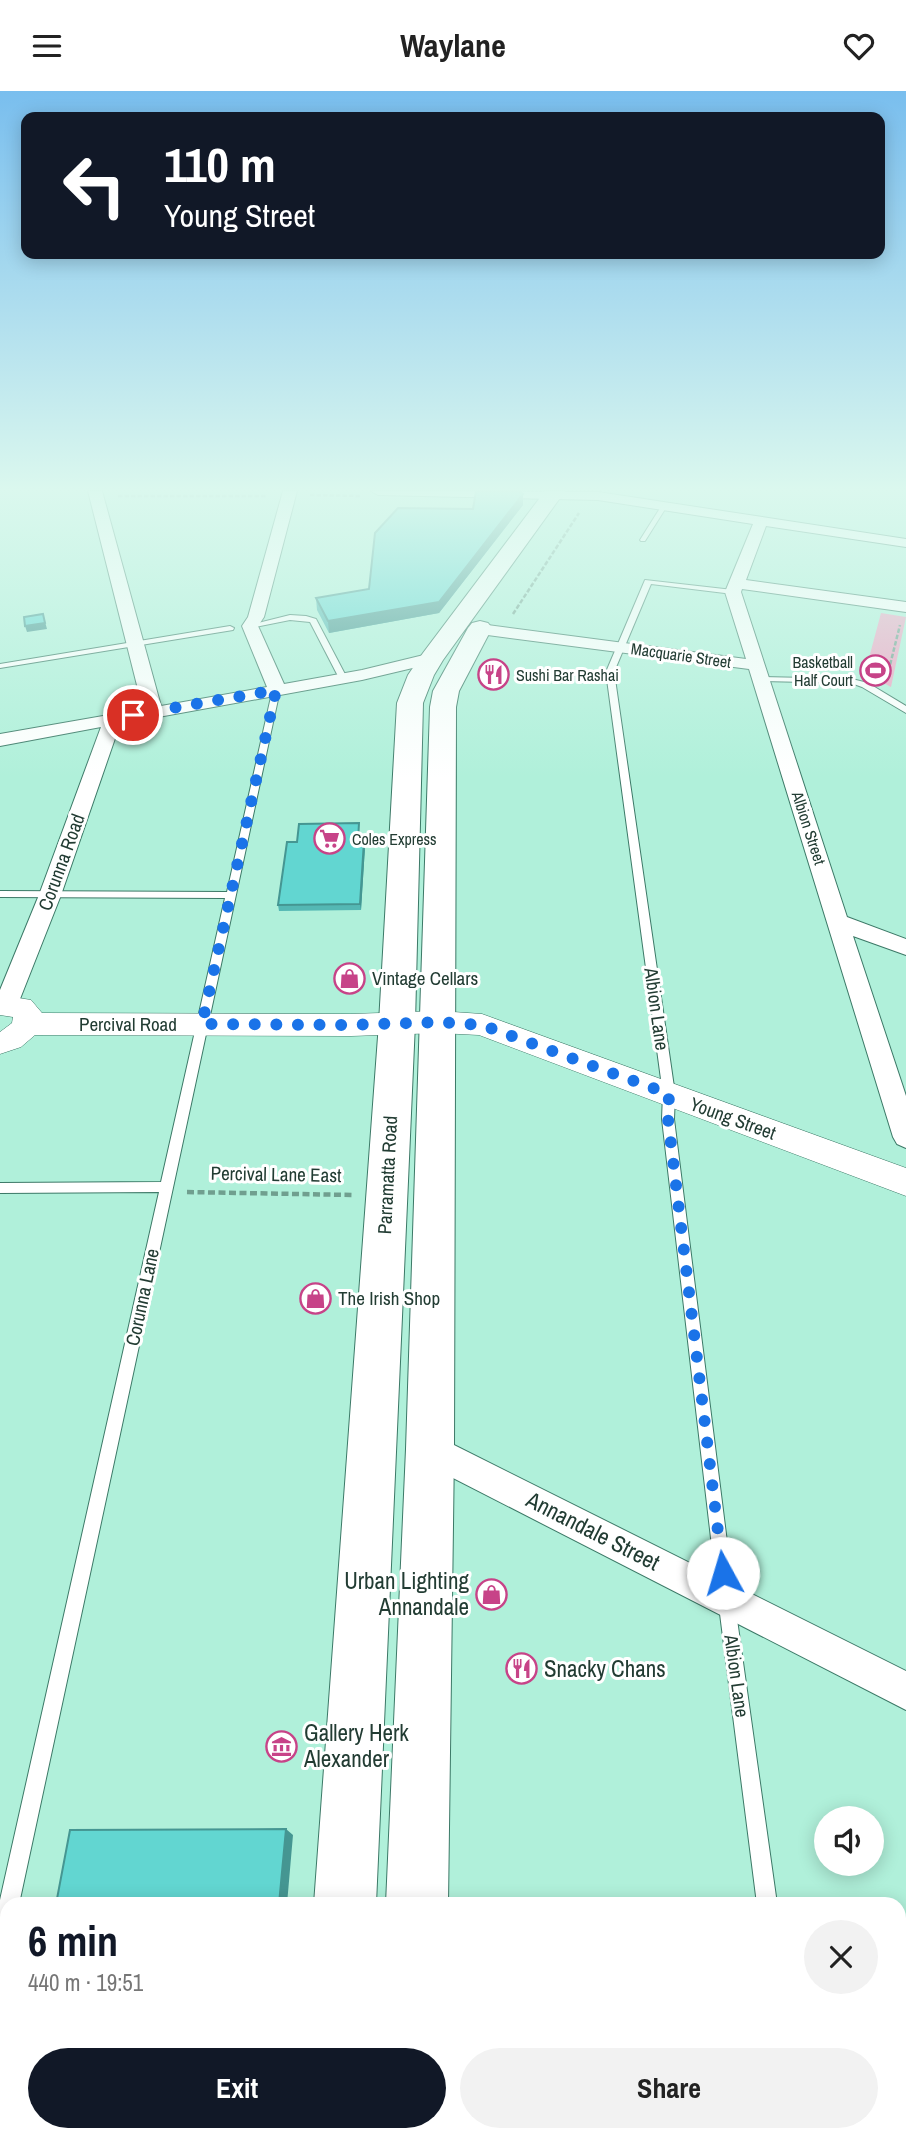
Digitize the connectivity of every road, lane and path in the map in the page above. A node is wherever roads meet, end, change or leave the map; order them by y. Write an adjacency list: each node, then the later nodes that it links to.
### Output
1 (119, 587): 14 (street)
2 (264, 587): 11 (street)
3 (491, 587): 16 (highway, Parramatta Road)
4 (508, 587): 13 (highway, Parramatta Road)
5 (525, 587): 10 (path)
6 (646, 587): 15 (lane, Albion Lane)
7 (716, 587): 8 (lane, Albion Lane)
8 (735, 588): 9 (street); 18 (street, Albion Street)
9 (904, 607): 23 (path)
10 (509, 621)
11 (250, 626): 20 (lane); 22 (street)
12 (230, 628): 14 (lane)
13 (480, 629): 15 (street, Macquarie Street); 34 (highway, Parramatta Road)
14 (133, 644): 17 (lane); 25 (street)
15 (619, 646): 18 (street, Macquarie Street); 38 (lane, Albion Lane)
16 (432, 658): 19 (street); 21 (highway, Parramatta Road)
17 (0, 666)
18 (759, 672): 23 (lane); 31 (street, Albion Street)
19 (362, 675): 20 (street); 21 (street)
20 (343, 678): 22 (street)
21 (415, 689): 34 (highway, Parramatta Road)
22 (276, 690): 25 (street); 30 (lane, Corunna Lane)
23 (873, 690): 24 (lane)
24 (906, 710)
25 (153, 711): 26 (street)
26 (113, 719): 27 (street); 29 (street, Corunna Road)
27 (0, 740)
28 (0, 894): 29 (lane)
29 (50, 894): 30 (lane); 33 (street, Corunna Road)
30 (229, 895): 36 (lane, Corunna Lane)
31 (839, 922): 32 (street); 39 (street, Albion Street)
32 (906, 947)
33 (3, 1004): 35 (street)
34 (418, 1023): 36 (street, Percival Road); 38 (street, Young Street); 43 (highway, Parramatta Road); 44 (highway, Parramatta Road)
35 (27, 1024): 36 (street, Percival Road); 37 (street)
36 (202, 1024): 42 (lane, Corunna Lane)
37 (0, 1043)
38 (669, 1094): 40 (street, Young Street); 45 (lane, Albion Lane)
39 (906, 1137)
40 (906, 1182)
41 (0, 1188): 42 (lane)
42 (165, 1189): 43 (path, Percival Lane East); 47 (lane, Corunna Lane)
43 (386, 1195): 48 (highway, Parramatta Road)
44 (430, 1448): 45 (street, Annandale Street); 49 (highway, Parramatta Road)
45 (726, 1598): 46 (street, Annandale Street); 50 (lane, Albion Lane)
46 (906, 1691)
47 (11, 1897)
48 (345, 1897)
49 (417, 1897)
50 (766, 1897)

